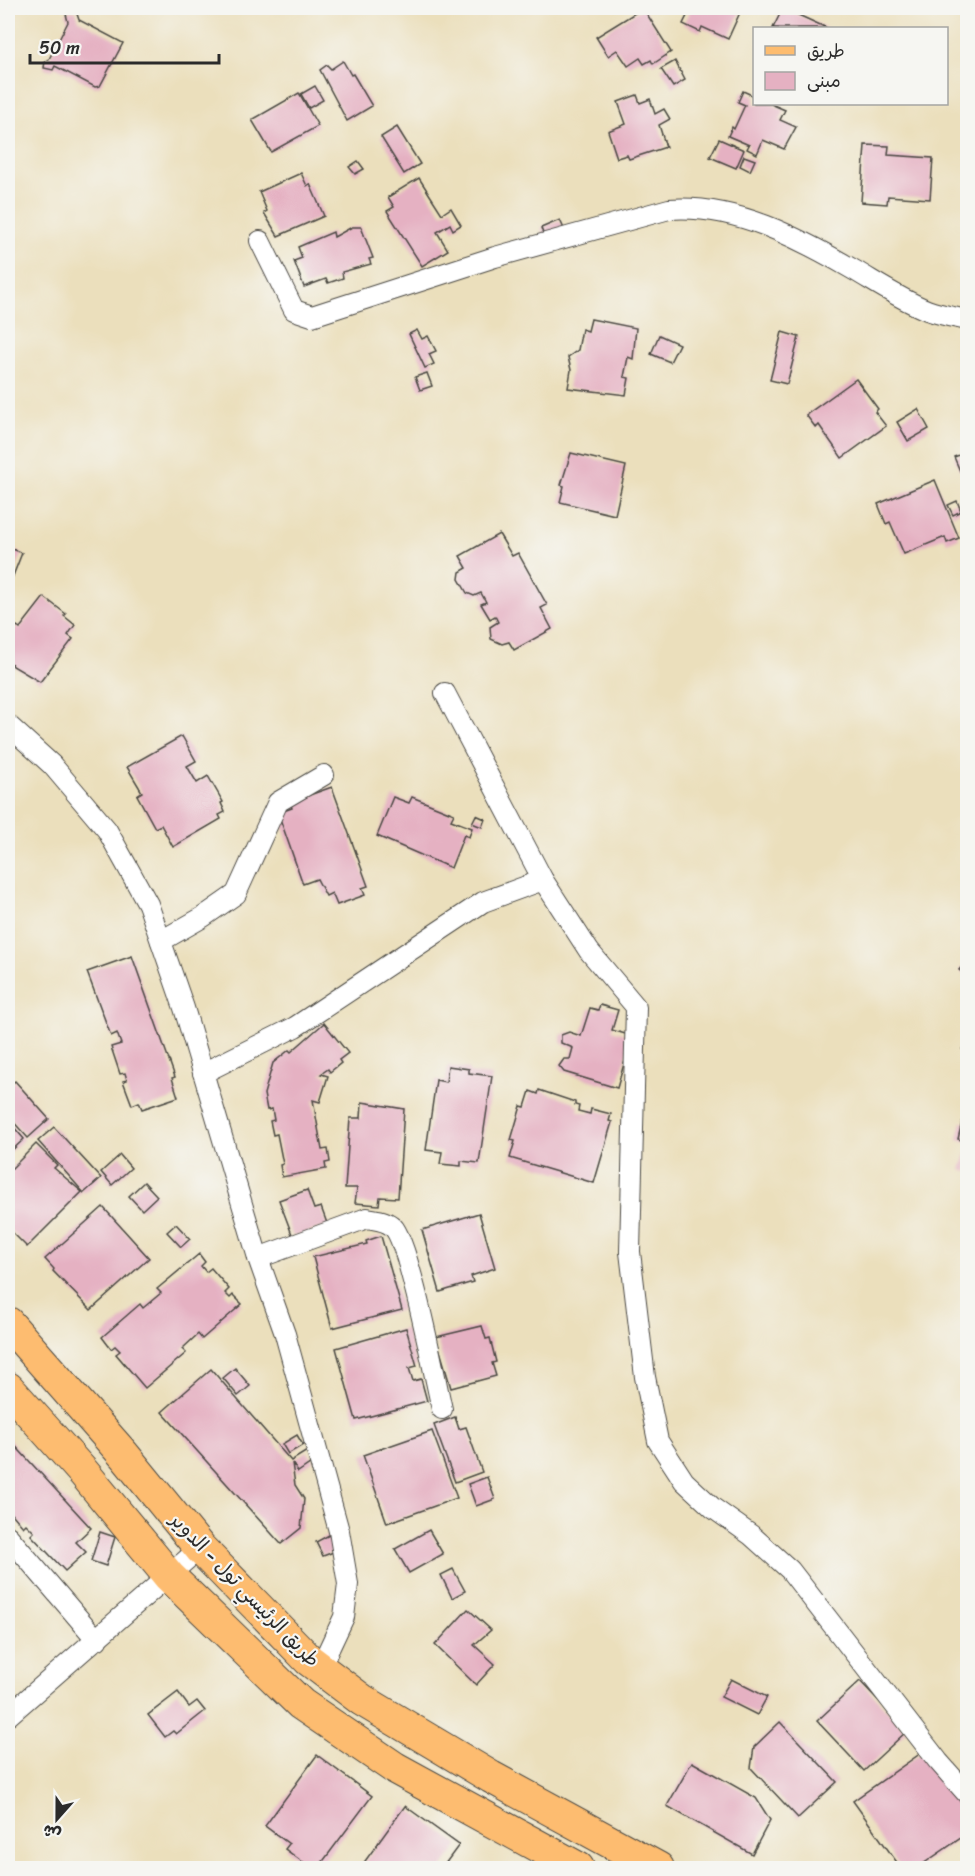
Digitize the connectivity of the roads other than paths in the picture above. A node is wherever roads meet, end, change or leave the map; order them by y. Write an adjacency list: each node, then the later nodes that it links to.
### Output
1 (260, 241): 2 (street)
2 (968, 320)
3 (445, 693): 6 (street)
4 (8, 725): 7 (street)
5 (324, 775): 7 (street)
6 (543, 880): 8 (street); 19 (street)
7 (161, 941): 8 (street)
8 (203, 1073): 9 (street)
9 (258, 1258): 12 (street); 17 (street)
10 (8, 1323): 14 (main road, طريق الرئيسي تول - الدوير)
11 (8, 1388): 15 (main road, طريق الرئيسي تول - الدوير)
12 (442, 1409)
13 (8, 1536): 16 (street)
14 (200, 1548): 15 (street); 17 (main road, طريق الرئيسي تول - الدوير)
15 (169, 1576): 16 (street); 20 (main road, طريق الرئيسي تول - الدوير)
16 (97, 1640): 18 (street)
17 (320, 1668): 21 (main road, طريق الرئيسي تول - الدوير)
18 (8, 1716)
19 (968, 1795)
20 (578, 1869)
21 (658, 1869)

